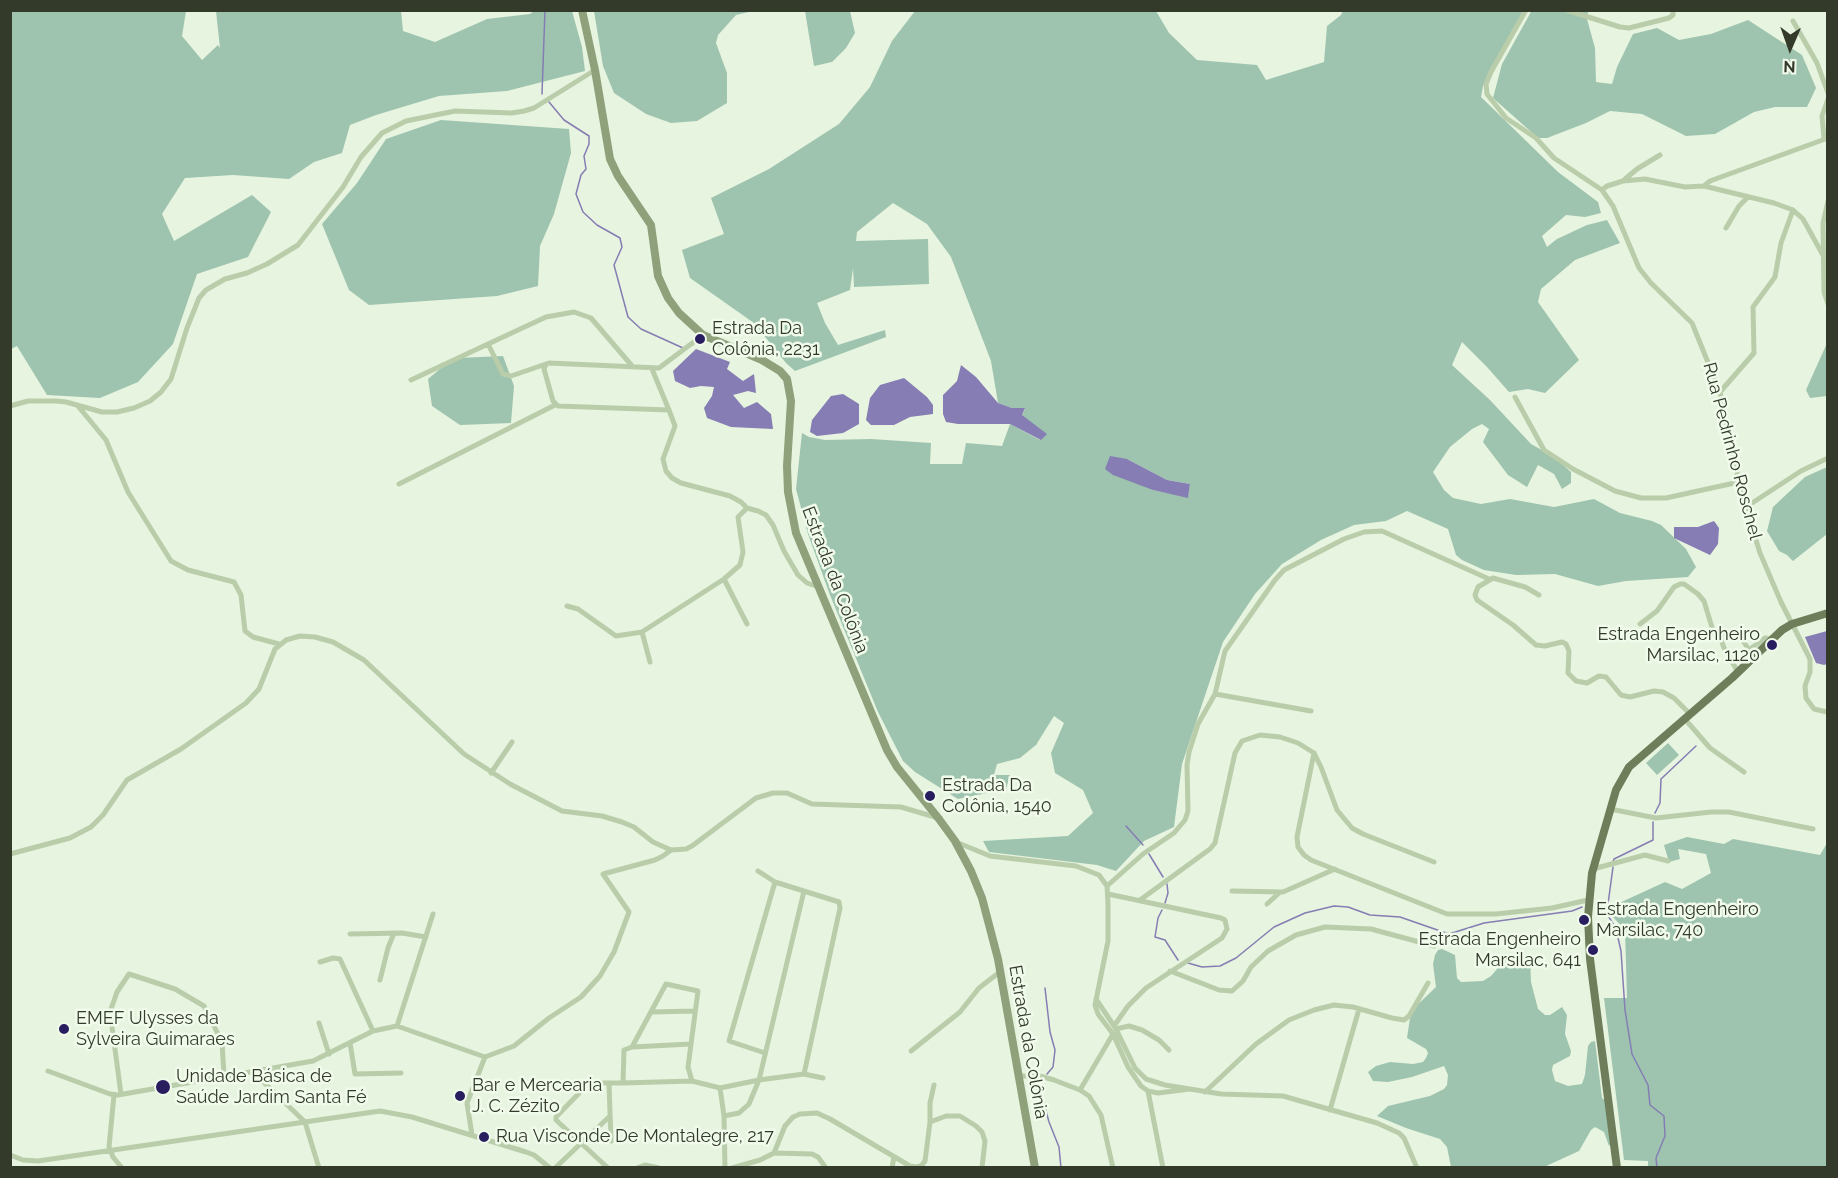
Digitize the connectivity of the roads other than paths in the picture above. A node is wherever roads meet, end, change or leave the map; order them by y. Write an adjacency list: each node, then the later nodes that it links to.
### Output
1 (582, 10): 6 (main road, Estrada da Colônia)
2 (1526, 10): 13 (street, Rua Pedrinho Roschel)
3 (1566, 10): 4 (street)
4 (1673, 10)
5 (1793, 21): 7 (street)
6 (594, 70): 20 (main road, Estrada da Colônia); 28 (street)
7 (1827, 93)
8 (1827, 99): 9 (street)
9 (1826, 138): 12 (street)
10 (1660, 156): 11 (street)
11 (1623, 181): 12 (street); 13 (street)
12 (1704, 186): 14 (street)
13 (1602, 190): 26 (street, Rua Pedrinho Roschel)
14 (1748, 197): 16 (street); 17 (street)
15 (1827, 201): 18 (street)
16 (1793, 210): 18 (street); 26 (street)
17 (1726, 228)
18 (1825, 259): 19 (street)
19 (1827, 304)
20 (703, 335): 24 (street); 39 (main road, Estrada da Colônia)
21 (488, 344): 22 (street); 23 (street); 25 (street)
22 (546, 364): 23 (street); 29 (street)
23 (634, 367): 24 (street)
24 (652, 369): 31 (street)
25 (411, 380)
26 (1720, 392): 33 (street, Rua Pedrinho Roschel)
27 (1515, 397): 33 (street)
28 (76, 405): 30 (street); 49 (street)
29 (555, 405): 31 (street); 34 (street)
30 (10, 406)
31 (669, 410): 36 (street)
32 (1827, 458): 35 (street)
33 (1739, 482): 35 (street, Rua Pedrinho Roschel)
34 (399, 484)
35 (1746, 507): 45 (street, Rua Pedrinho Roschel)
36 (747, 508): 37 (street); 39 (street)
37 (724, 579): 43 (street); 46 (street)
38 (1489, 579): 40 (street); 54 (street); 57 (street)
39 (819, 587): 63 (main road, Estrada da Colônia)
40 (1539, 595)
41 (567, 606): 46 (street)
42 (1827, 613): 45 (main road)
43 (747, 624)
44 (1640, 624): 47 (street)
45 (1792, 624): 48 (main road); 56 (street, Rua Pedrinho Roschel)
46 (642, 632): 52 (street)
47 (1720, 636): 50 (street); 53 (street)
48 (1774, 639): 50 (street); 51 (main road)
49 (279, 644): 61 (street); 67 (street)
50 (1749, 650): 51 (street)
51 (1751, 660): 53 (main road)
52 (650, 662)
53 (1738, 672): 57 (main road)
54 (1215, 694): 55 (street); 74 (street)
55 (1311, 711)
56 (1827, 712)
57 (1687, 716): 60 (street); 62 (main road)
58 (512, 742): 61 (street)
59 (1314, 753): 69 (street); 70 (street); 79 (street)
60 (1744, 772)
61 (491, 773): 66 (street)
62 (1610, 809): 64 (street); 71 (main road)
63 (939, 819): 65 (main road, Estrada da Colônia); 66 (street)
64 (1813, 829)
65 (955, 841): 74 (street); 88 (main road, Estrada da Colônia)
66 (671, 850): 106 (street)
67 (10, 854)
68 (1668, 861): 71 (street)
69 (1434, 862)
70 (1335, 869): 77 (street); 80 (street)
71 (1593, 869): 80 (main road)
72 (758, 872): 73 (street)
73 (775, 882): 75 (street); 104 (street)
74 (1107, 886): 78 (street)
75 (804, 891): 104 (street); 110 (street)
76 (1232, 891): 77 (street)
77 (1279, 892): 81 (street)
78 (1108, 894): 79 (street); 97 (street)
79 (1140, 900): 89 (street)
80 (1588, 900): 153 (main road)
81 (1267, 904)
82 (433, 914): 85 (street)
83 (394, 933): 84 (street); 85 (street); 90 (street)
84 (350, 934)
85 (426, 938): 96 (street)
86 (1434, 946): 89 (street)
87 (320, 962): 98 (street)
88 (1001, 971): 103 (street); 112 (main road, Estrada da Colônia)
89 (1170, 971): 97 (street)
90 (380, 980)
91 (1428, 983): 92 (street)
92 (1359, 1009): 123 (street); 125 (street)
93 (695, 1011): 94 (street); 94 (street); 100 (street)
94 (651, 1012): 101 (street)
95 (319, 1023): 105 (street)
96 (397, 1026): 98 (street); 106 (street)
97 (1114, 1030): 102 (street); 120 (street); 121 (street); 122 (street)
98 (373, 1031): 99 (street)
99 (350, 1043): 105 (street); 109 (street)
100 (691, 1044): 101 (street); 115 (street)
101 (632, 1047): 117 (street)
102 (1169, 1050)
103 (911, 1051)
104 (765, 1053): 114 (street)
105 (329, 1054): 108 (street)
106 (485, 1057): 130 (street)
107 (48, 1071): 124 (street)
108 (253, 1072): 111 (street); 128 (street)
109 (401, 1072)
110 (804, 1074): 113 (street); 114 (street)
111 (224, 1075): 124 (street); 124 (street)
112 (1018, 1076): 121 (street); 149 (main road, Estrada da Colônia)
113 (823, 1078)
114 (759, 1080): 119 (street); 127 (street)
115 (692, 1081): 117 (street); 119 (street)
116 (609, 1083): 117 (street); 126 (street); 132 (street)
117 (623, 1083)
118 (934, 1085): 129 (street)
119 (720, 1088): 127 (street)
120 (1190, 1089): 122 (street); 123 (street)
121 (1080, 1090): 150 (street)
122 (1148, 1091): 151 (street)
123 (1205, 1092): 125 (street)
124 (118, 1095): 133 (street)
125 (1330, 1110): 152 (street)
126 (610, 1116): 131 (street); 132 (street)
127 (724, 1116): 144 (street)
128 (305, 1122): 130 (street); 133 (street); 138 (street)
129 (930, 1122): 136 (street); 148 (street)
130 (472, 1135): 139 (street)
131 (611, 1141)
132 (581, 1143): 140 (street); 141 (street)
133 (110, 1151): 135 (street); 137 (street)
134 (774, 1153): 136 (street); 145 (street); 146 (street)
135 (10, 1155)
136 (894, 1157): 147 (street)
137 (122, 1167)
138 (319, 1167)
139 (550, 1167)
140 (555, 1167)
141 (608, 1167)
142 (638, 1167): 143 (street)
143 (659, 1167)
144 (725, 1167)
145 (732, 1167)
146 (826, 1167)
147 (892, 1167)
148 (982, 1167)
149 (1035, 1167)
150 (1113, 1167)
151 (1163, 1167)
152 (1416, 1167)
153 (1617, 1167)

